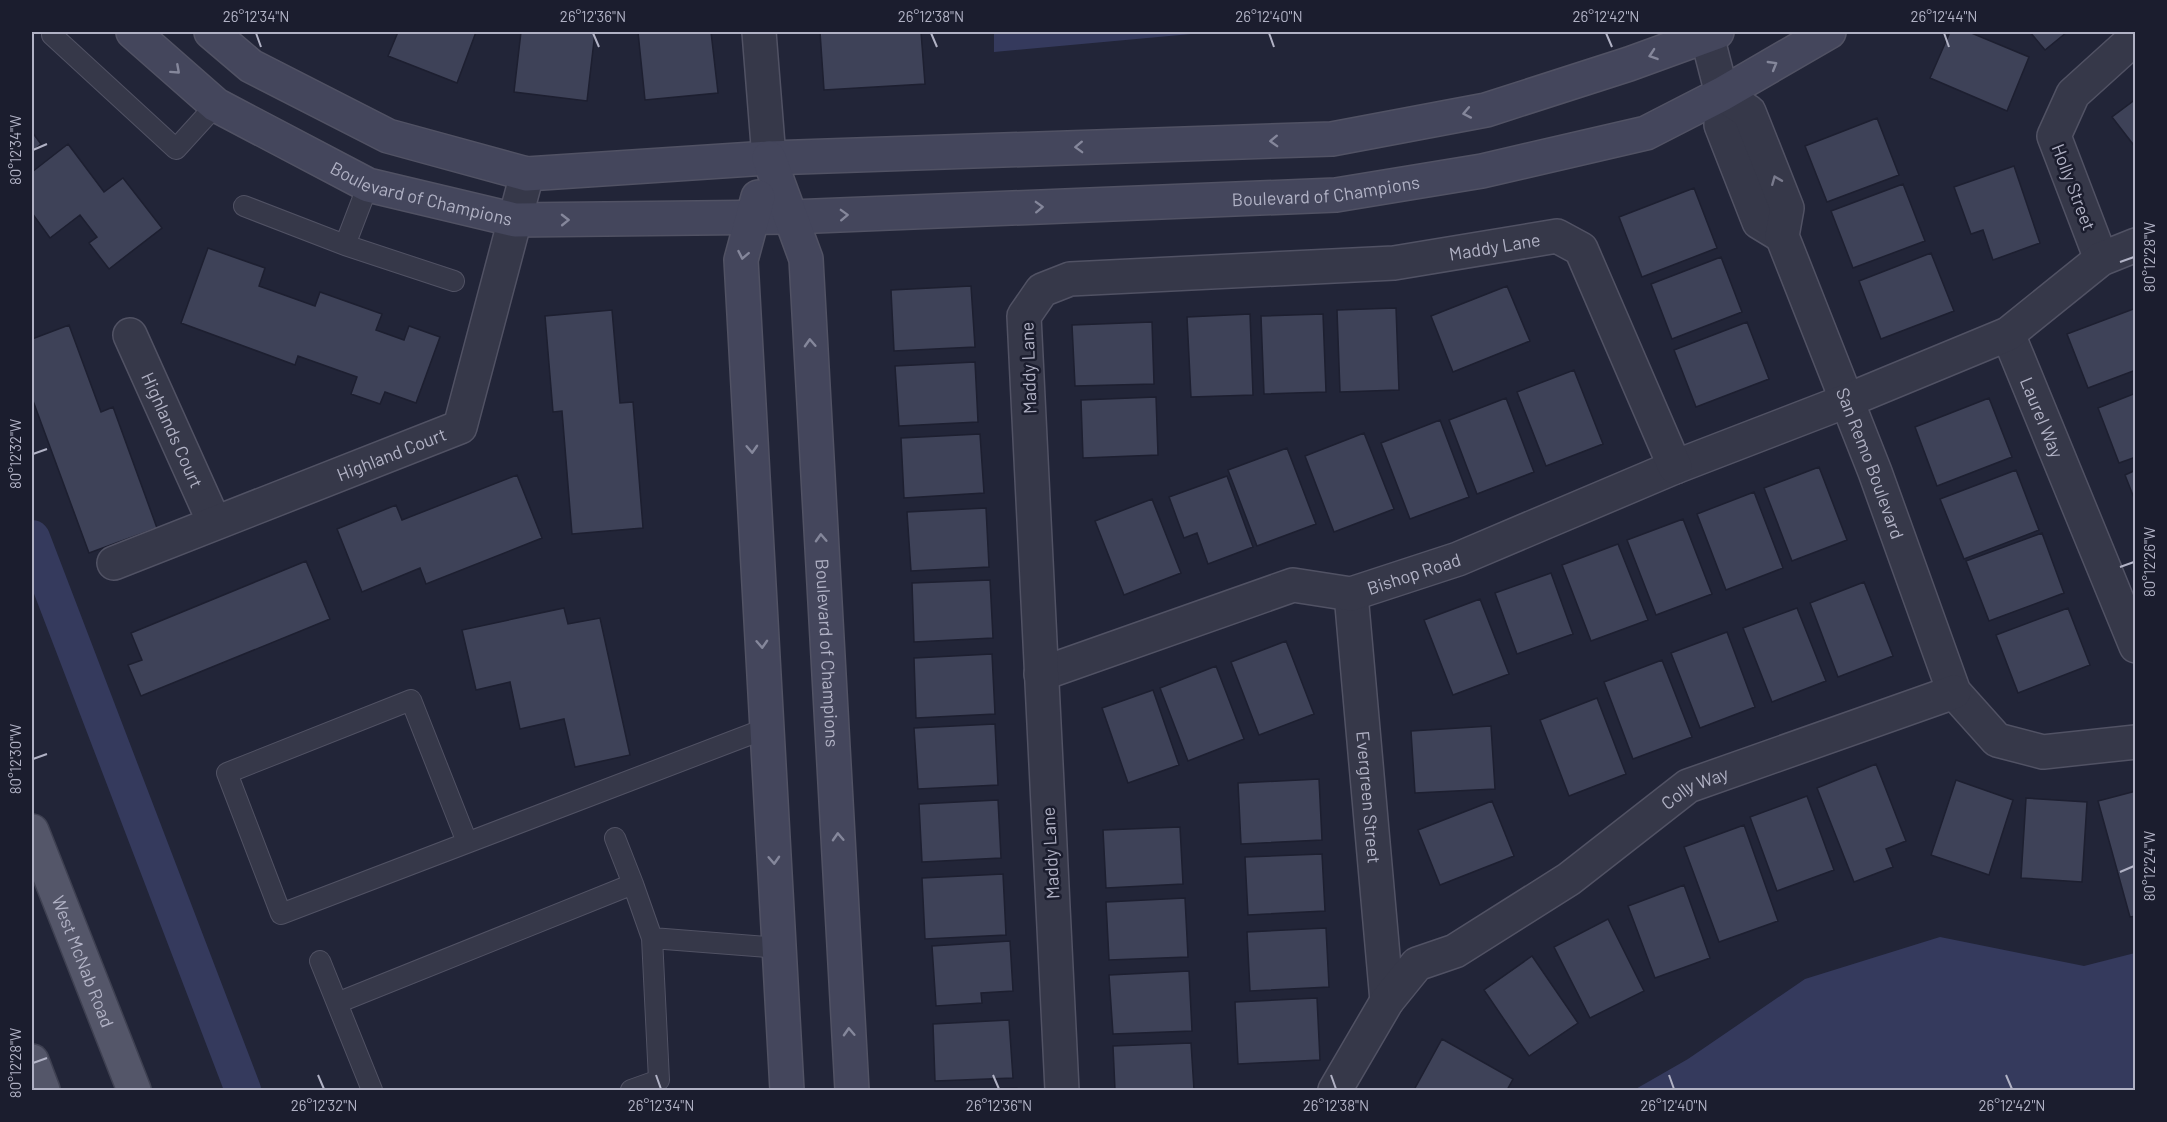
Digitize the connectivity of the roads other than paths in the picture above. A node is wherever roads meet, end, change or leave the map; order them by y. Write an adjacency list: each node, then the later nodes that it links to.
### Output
1 (133, 32): 9 (street, Boulevard of Champions, one-way to 9)
2 (211, 32): 11 (street)
3 (759, 32): 10 (street)
4 (1829, 32): 8 (street, Boulevard of Champions, one-way to 4)
5 (52, 33): 9 (lane)
6 (1710, 33): 8 (street, San Remo Boulevard); 10 (street, one-way to 10)
7 (2136, 37): 19 (street, Holly Street)
8 (1722, 94): 15 (street, Boulevard of Champions, one-way to 8); 23 (street, San Remo Boulevard)
9 (216, 105): 12 (street, Boulevard of Champions)
10 (769, 158): 11 (street); 14 (street); 15 (street, Boulevard of Champions)
11 (527, 174): 16 (street, Highland Court)
12 (368, 185): 16 (street, Boulevard of Champions); 17 (lane)
13 (244, 206): 17 (lane)
14 (753, 217): 15 (street, Boulevard of Champions); 16 (street, Boulevard of Champions, one-way to 14); 31 (street, one-way to 31)
15 (791, 218): 48 (street, Boulevard of Champions, one-way to 15)
16 (514, 220): 25 (street, Highland Court)
17 (345, 245): 20 (lane)
18 (2136, 245): 19 (street)
19 (2101, 259): 21 (street)
20 (454, 281)
21 (2008, 334): 23 (street, Bishop Road); 28 (street, Laurel Way)
22 (130, 335): 25 (street, Highlands Court)
23 (1846, 401): 24 (street, Bishop Road); 30 (street, San Remo Boulevard)
24 (1675, 467): 27 (street, Bishop Road); 29 (street, Maddy Lane)
25 (214, 522): 26 (street, Highland Court)
26 (114, 563)
27 (1351, 594): 29 (street, Bishop Road); 40 (street, Evergreen Street)
28 (2136, 646)
29 (1041, 674): 49 (street, Maddy Lane)
30 (1954, 692): 32 (street); 40 (street, Colly Way)
31 (767, 728): 35 (lane); 38 (street, one-way to 38)
32 (2136, 742)
33 (32, 831): 44 (main road, West McNab Road)
34 (615, 838): 36 (lane)
35 (467, 842): 35 (lane)
36 (633, 884): 37 (lane); 41 (lane)
37 (652, 938): 38 (lane); 46 (lane)
38 (779, 948): 47 (street)
39 (320, 961): 41 (lane)
40 (1387, 1001): 50 (street, Colly Way)
41 (337, 1003): 45 (lane)
42 (32, 1061): 43 (main road)
43 (43, 1090)
44 (134, 1090)
45 (372, 1090)
46 (631, 1090)
47 (787, 1090)
48 (852, 1090)
49 (1062, 1090)
50 (1335, 1090)

